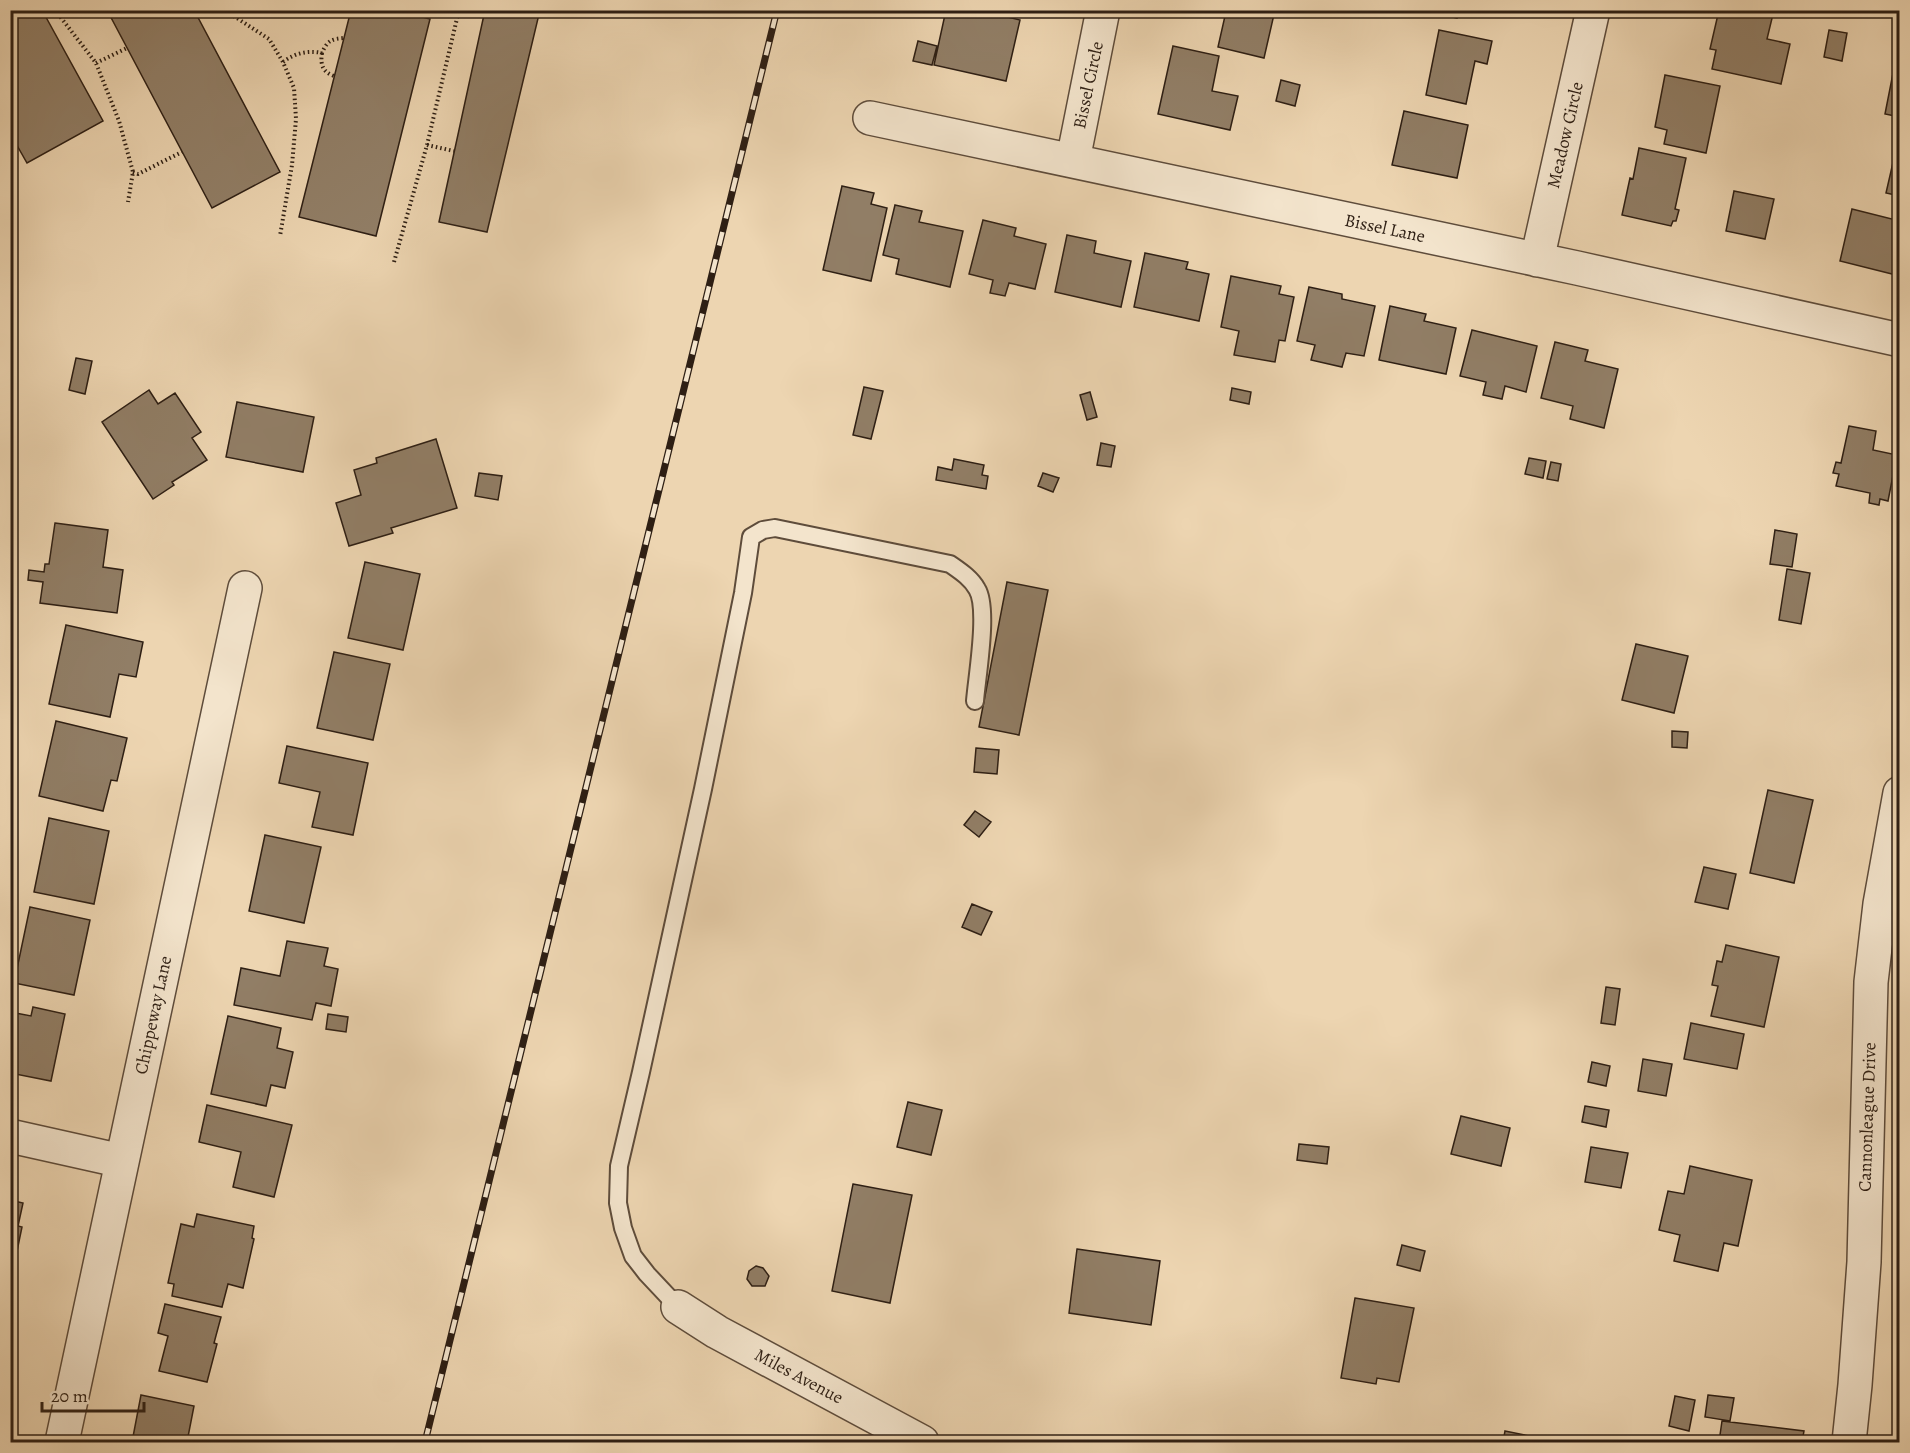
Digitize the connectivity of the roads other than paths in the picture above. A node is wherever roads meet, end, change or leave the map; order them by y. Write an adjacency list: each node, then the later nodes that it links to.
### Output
1 (1103, 10): 4 (street, Bissel Circle)
2 (1593, 10): 5 (street, Meadow Circle)
3 (870, 118): 4 (street, Bissel Lane)
4 (1073, 160): 5 (street, Bissel Lane)
5 (1538, 260): 6 (street, Bissel Lane)
6 (1899, 340)
7 (245, 588): 11 (street, Chippeway Lane)
8 (975, 701): 12 (lane)
9 (1899, 793): 15 (street, Cannonleague Drive)
10 (10, 1136): 11 (street)
11 (122, 1161): 13 (street, Chippeway Lane)
12 (678, 1307): 14 (street, Miles Avenue)
13 (62, 1443)
14 (922, 1443)
15 (1849, 1443)

